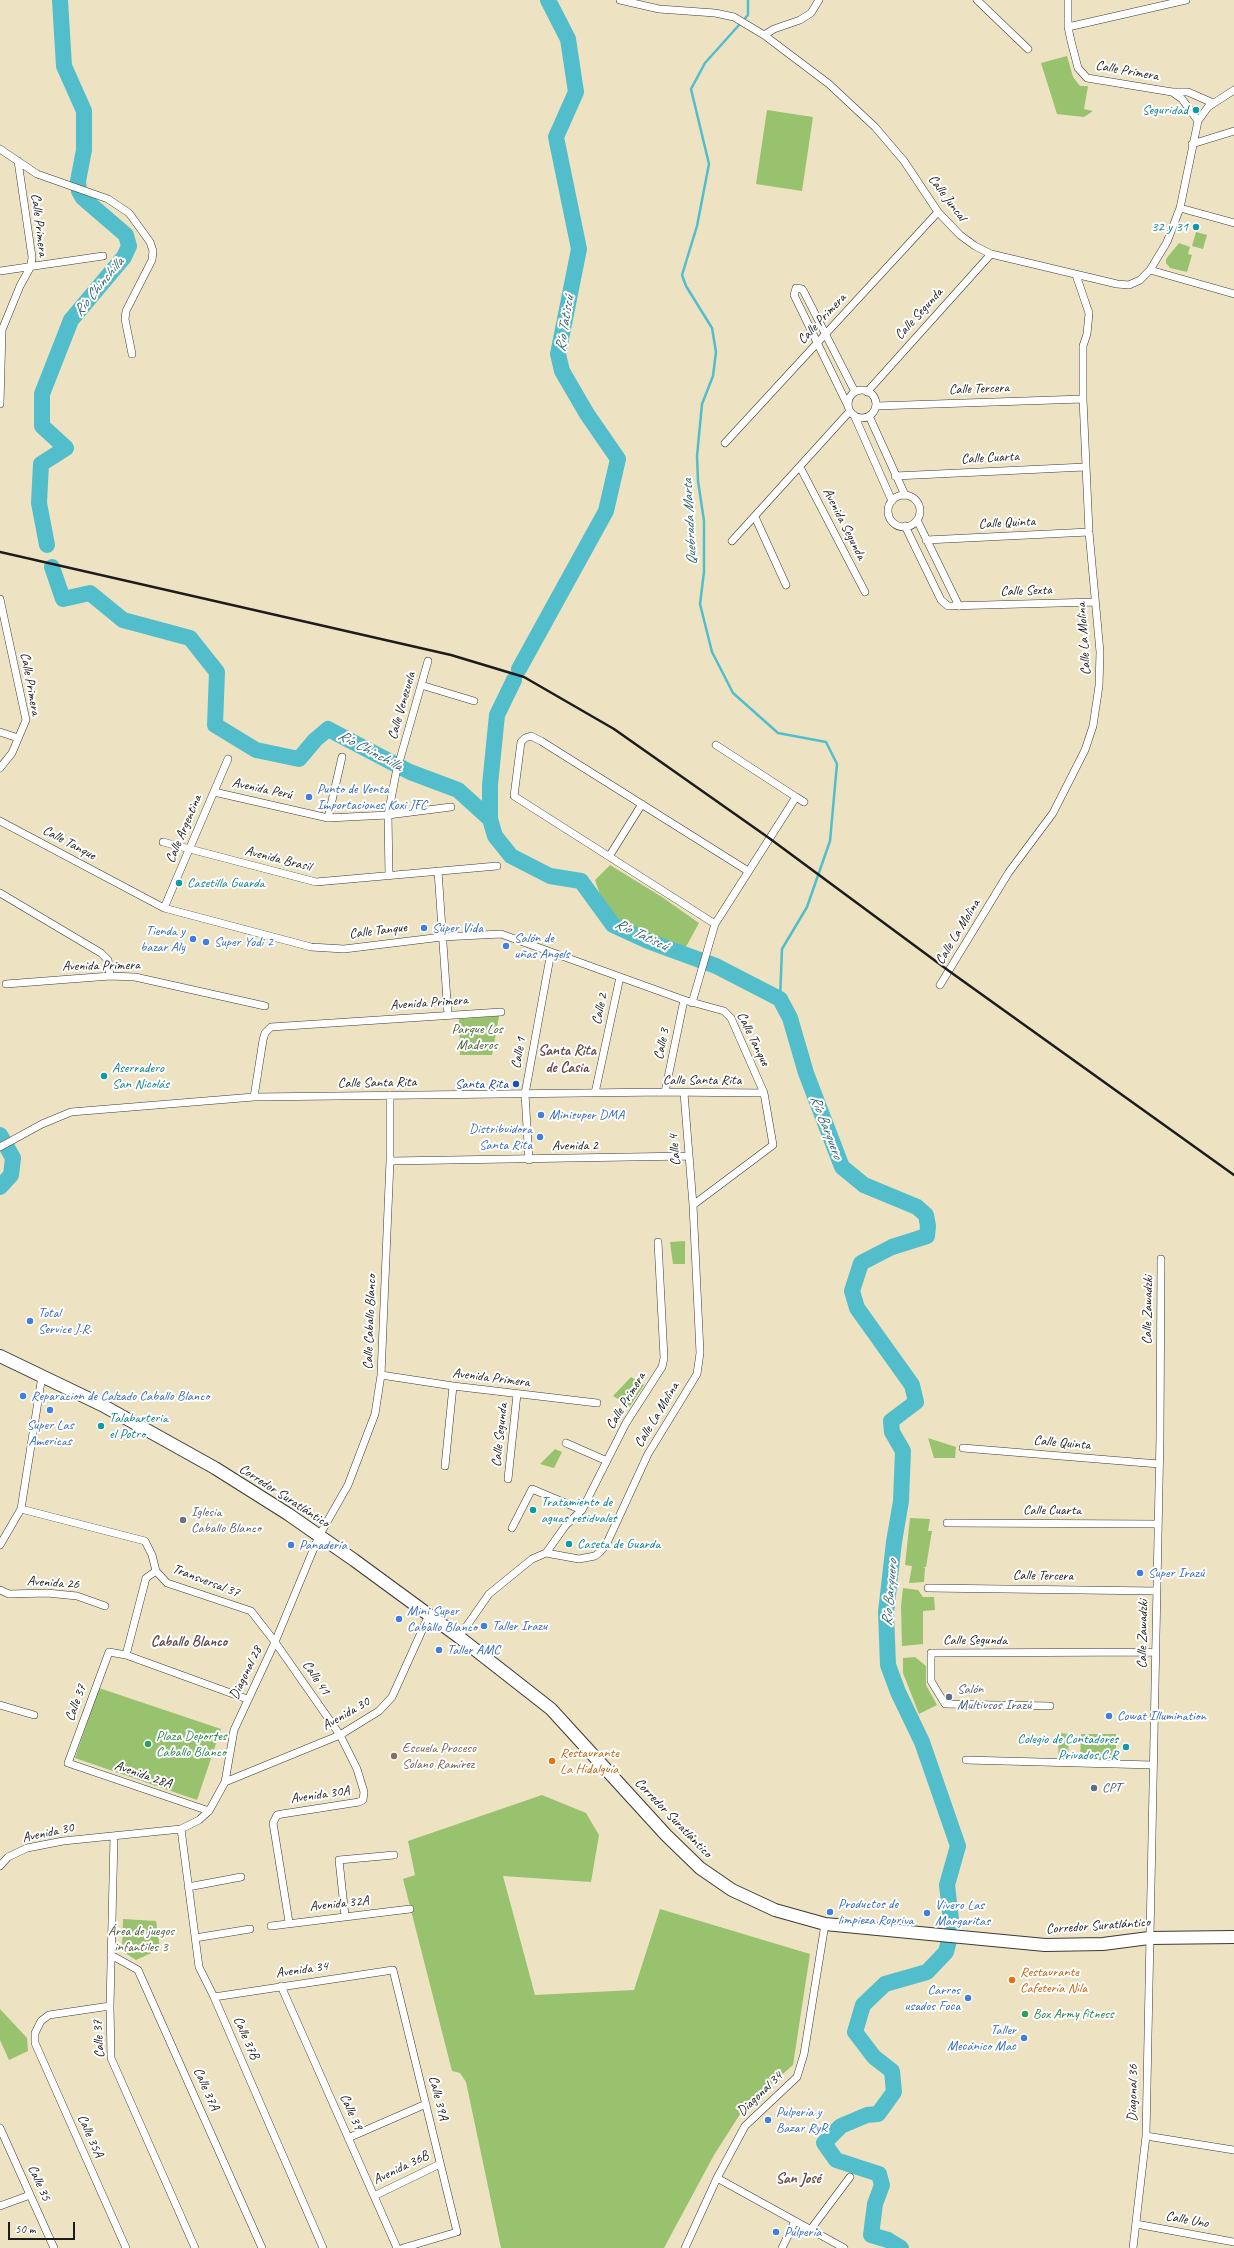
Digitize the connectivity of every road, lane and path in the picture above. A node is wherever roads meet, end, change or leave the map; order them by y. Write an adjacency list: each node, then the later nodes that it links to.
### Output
1 (620, 0): 7 (street, Calle Juncal)
2 (819, 0): 7 (street)
3 (977, 0): 8 (street)
4 (1068, 0): 6 (street, Calle Primera)
5 (1186, 0): 6 (street)
6 (1068, 27): 10 (street, Calle Primera)
7 (764, 35): 18 (street, Calle Juncal)
8 (1028, 49)
9 (1234, 90): 11 (street)
10 (1172, 92): 11 (street, Calle Primera); 12 (street, Calle Primera)
11 (1213, 103): 12 (street)
12 (1198, 121): 14 (street, Calle Juncal)
13 (1234, 131): 14 (street)
14 (1192, 144): 17 (street, Calle Juncal)
15 (0, 149): 16 (street)
16 (18, 161): 22 (street, Calle Primera); 29 (street)
17 (1180, 208): 19 (street); 23 (street, Calle Juncal)
18 (938, 212): 20 (street, Calle Juncal); 27 (street, Calle Primera)
19 (1234, 223)
20 (991, 254): 25 (street, Calle Juncal); 31 (street, Calle Segunda)
21 (104, 256): 22 (street)
22 (31, 266): 24 (street); 33 (street, Calle Primera)
23 (1150, 270): 25 (street, Calle Juncal); 26 (street)
24 (0, 271)
25 (1076, 275): 32 (street, Calle La Molina)
26 (1234, 294)
27 (825, 335): 28 (street, Calle Primera); 28 (street); 30 (street)
28 (817, 344): 35 (street); 37 (street, Calle Primera)
29 (132, 354)
30 (855, 392): 31 (street); 35 (street)
31 (867, 392): 34 (street)
32 (1083, 399): 34 (street, Calle Tercera); 38 (street, Calle La Molina)
33 (0, 404)
34 (876, 406): 36 (street)
35 (850, 411): 36 (street); 39 (street); 42 (street)
36 (869, 416): 40 (street)
37 (725, 443)
38 (1086, 466): 40 (street, Calle Cuarta); 46 (street, Calle La Molina)
39 (800, 467): 43 (street); 50 (street, Avenida Segunda)
40 (895, 476): 41 (street)
41 (905, 495): 42 (street); 44 (street)
42 (892, 502): 45 (street)
43 (755, 517): 48 (street); 49 (street)
44 (917, 520): 45 (street); 47 (street)
45 (905, 526): 53 (street, Calle Sexta)
46 (1089, 532): 47 (street, Calle Quinta); 52 (street, Calle La Molina)
47 (926, 540): 53 (street)
48 (732, 541)
49 (786, 586)
50 (864, 592)
51 (0, 600): 58 (street, Calle Primera)
52 (1095, 602): 53 (street, Calle Sexta); 86 (street, Calle La Molina)
53 (959, 606)
54 (428, 661): 55 (street, Calle Venezuela)
55 (421, 685): 56 (street); 68 (street, Calle Venezuela)
56 (474, 701)
57 (0, 732): 58 (street)
58 (18, 738): 62 (street, Calle Primera)
59 (716, 744): 64 (street)
60 (342, 757): 69 (street)
61 (228, 759): 63 (street, Calle Argentina)
62 (0, 768)
63 (214, 792): 69 (street, Avenida Perú); 72 (street, Calle Argentina)
64 (796, 797): 65 (street); 76 (street)
65 (804, 802)
66 (642, 804): 73 (street); 73 (street); 76 (street)
67 (451, 807): 68 (street, Avenida Perú)
68 (388, 815): 69 (street, Avenida Perú); 77 (street, Calle Venezuela)
69 (328, 818)
70 (0, 821): 79 (street, Calle Tanque)
71 (163, 842): 72 (street, Avenida Brasil)
72 (189, 850): 77 (street, Avenida Brasil); 79 (street, Calle Argentina)
73 (610, 855): 80 (street)
74 (497, 866): 75 (street, Avenida Brasil)
75 (438, 871): 77 (street, Avenida Brasil); 81 (street)
76 (748, 871): 80 (street)
77 (389, 876)
78 (0, 893): 83 (street)
79 (164, 908): 81 (street, Calle Tanque)
80 (715, 924): 88 (street)
81 (442, 937): 82 (street, Calle Tanque); 91 (street)
82 (551, 952): 84 (street, Calle Tanque); 96 (street, Calle 1)
83 (110, 976): 85 (street, Avenida Primera); 89 (street, Avenida Primera)
84 (620, 977): 87 (street, Calle Tanque); 93 (street, Calle 2)
85 (6, 984)
86 (940, 985)
87 (684, 1000): 88 (street, Calle Tanque); 92 (street, Calle 3)
88 (692, 1002): 95 (street, Calle Tanque)
89 (266, 1006)
90 (501, 1012): 91 (street, Avenida Primera)
91 (448, 1015): 98 (street, Avenida Primera)
92 (665, 1092): 93 (street, Calle Santa Rita); 94 (street, Calle Santa Rita)
93 (595, 1093): 96 (street, Calle Santa Rita)
94 (684, 1093): 95 (street, Calle Santa Rita); 100 (street, Calle 4)
95 (764, 1093): 103 (street, Calle Tanque)
96 (525, 1094): 97 (street, Calle Santa Rita); 101 (street, Calle 1)
97 (390, 1095): 98 (street, Calle Santa Rita); 102 (street, Calle Caballo Blanco)
98 (254, 1097): 99 (street, Calle Santa Rita)
99 (0, 1147)
100 (689, 1156): 101 (street, Avenida 2); 103 (street, Calle 4)
101 (529, 1160): 102 (street, Avenida 2)
102 (390, 1161): 107 (street, Calle Caballo Blanco)
103 (693, 1205): 125 (street, Calle La Molina)
104 (658, 1242): 114 (street, Calle Primera)
105 (1162, 1259): 115 (street, Calle Zawadzki)
106 (0, 1356): 108 (main road, Corredor Suratlántico)
107 (381, 1375): 109 (street, Avenida Primera); 123 (street, Calle Caballo Blanco)
108 (42, 1376): 118 (street); 123 (main road, Corredor Suratlántico)
109 (453, 1386): 110 (street, Avenida Primera); 116 (street)
110 (517, 1394): 111 (street, Avenida Primera); 117 (street, Calle Segunda)
111 (597, 1403)
112 (566, 1443): 114 (street)
113 (963, 1448): 115 (street, Calle Quinta)
114 (607, 1461): 119 (street, Calle Primera)
115 (1159, 1464): 121 (street, Calle Zawadzki)
116 (445, 1466)
117 (508, 1479)
118 (21, 1509): 124 (street); 126 (street, Transversal 37)
119 (582, 1510): 122 (street); 125 (street, Calle Primera)
120 (947, 1523): 121 (street, Calle Cuarta)
121 (1158, 1524): 129 (street, Calle Zawadzki)
122 (512, 1528)
123 (319, 1536): 131 (main road, Corredor Suratlántico); 133 (street, Diagonal 28)
124 (0, 1545)
125 (546, 1553): 132 (street)
126 (156, 1571): 133 (street, Transversal 37); 135 (street)
127 (928, 1588): 129 (street, Calle Tercera)
128 (0, 1590): 130 (street, Avenida 26)
129 (1157, 1591): 134 (street, Calle Zawadzki)
130 (105, 1606)
131 (429, 1615): 132 (main road, Corredor Suratlántico); 140 (street, Avenida 30)
132 (459, 1637): 157 (main road, Corredor Suratlántico)
133 (275, 1642): 136 (street, Diagonal 28); 140 (street, Calle 41)
134 (1155, 1652): 138 (street, Calle Segunda); 143 (street, Calle Zawadzki)
135 (126, 1655): 136 (street); 142 (street, Calle 37)
136 (248, 1699): 144 (street, Diagonal 28)
137 (0, 1704): 139 (street)
138 (1050, 1706)
139 (34, 1715)
140 (340, 1735): 144 (street, Avenida 30); 145 (street, Calle 41)
141 (966, 1760): 143 (street)
142 (68, 1763): 146 (street, Avenida 28A)
143 (1153, 1765): 162 (street, Calle Zawadzki)
144 (225, 1782): 146 (street, Diagonal 28)
145 (364, 1796): 156 (street, Avenida 30A)
146 (209, 1812): 147 (street, Diagonal 28)
147 (200, 1820): 148 (street, Avenida 30)
148 (181, 1829): 149 (street, Avenida 30); 153 (street, Calle 37B)
149 (114, 1836): 151 (street, Avenida 30); 163 (street, Calle 37)
150 (394, 1855): 155 (street)
151 (0, 1866)
152 (241, 1877): 153 (street)
153 (188, 1887): 161 (street, Calle 37B)
154 (410, 1909): 155 (street, Avenida 32A)
155 (345, 1916): 156 (street, Avenida 32A)
156 (289, 1922): 158 (street, Avenida 32A)
157 (825, 1924): 162 (main road, Corredor Suratlántico); 175 (street, Diagonal 34)
158 (271, 1926)
159 (250, 1929): 161 (street)
160 (1234, 1937): 162 (main road, Corredor Suratlántico)
161 (195, 1938): 166 (street, Calle 37B)
162 (1149, 1938): 170 (street, Diagonal 36)
163 (111, 1955): 167 (street, Calle 37); 186 (street, Calle 37A)
164 (393, 1970): 165 (street, Avenida 34); 168 (street, Calle 39A)
165 (281, 1986): 166 (street, Avenida 34); 171 (street, Calle 39)
166 (214, 1997): 187 (street, Calle 37B)
167 (110, 2006): 184 (street, Calle 35A); 185 (street, Calle 37)
168 (426, 2104): 171 (street); 173 (street, Calle 39A)
169 (0, 2128): 176 (street, Calle 35)
170 (1146, 2136): 172 (street); 180 (street, Diagonal 36)
171 (348, 2138): 177 (street, Calle 39)
172 (1234, 2150)
173 (440, 2164): 177 (street, Avenida 36B); 189 (street, Calle 39A)
174 (850, 2177): 181 (street)
175 (717, 2178): 179 (street); 190 (street, Diagonal 34)
176 (30, 2195): 178 (street); 183 (street, Calle 35)
177 (374, 2196): 188 (street, Calle 39)
178 (0, 2206)
179 (795, 2221): 181 (street); 191 (street)
180 (1136, 2224): 182 (street, Calle Uno); 193 (street, Diagonal 36)
181 (811, 2228): 192 (street)
182 (1234, 2242)
183 (51, 2247)
184 (126, 2248)
185 (195, 2248)
186 (262, 2248)
187 (323, 2248)
188 (397, 2248)
189 (403, 2248)
190 (685, 2248)
191 (782, 2248)
192 (844, 2248)
193 (1133, 2248)

